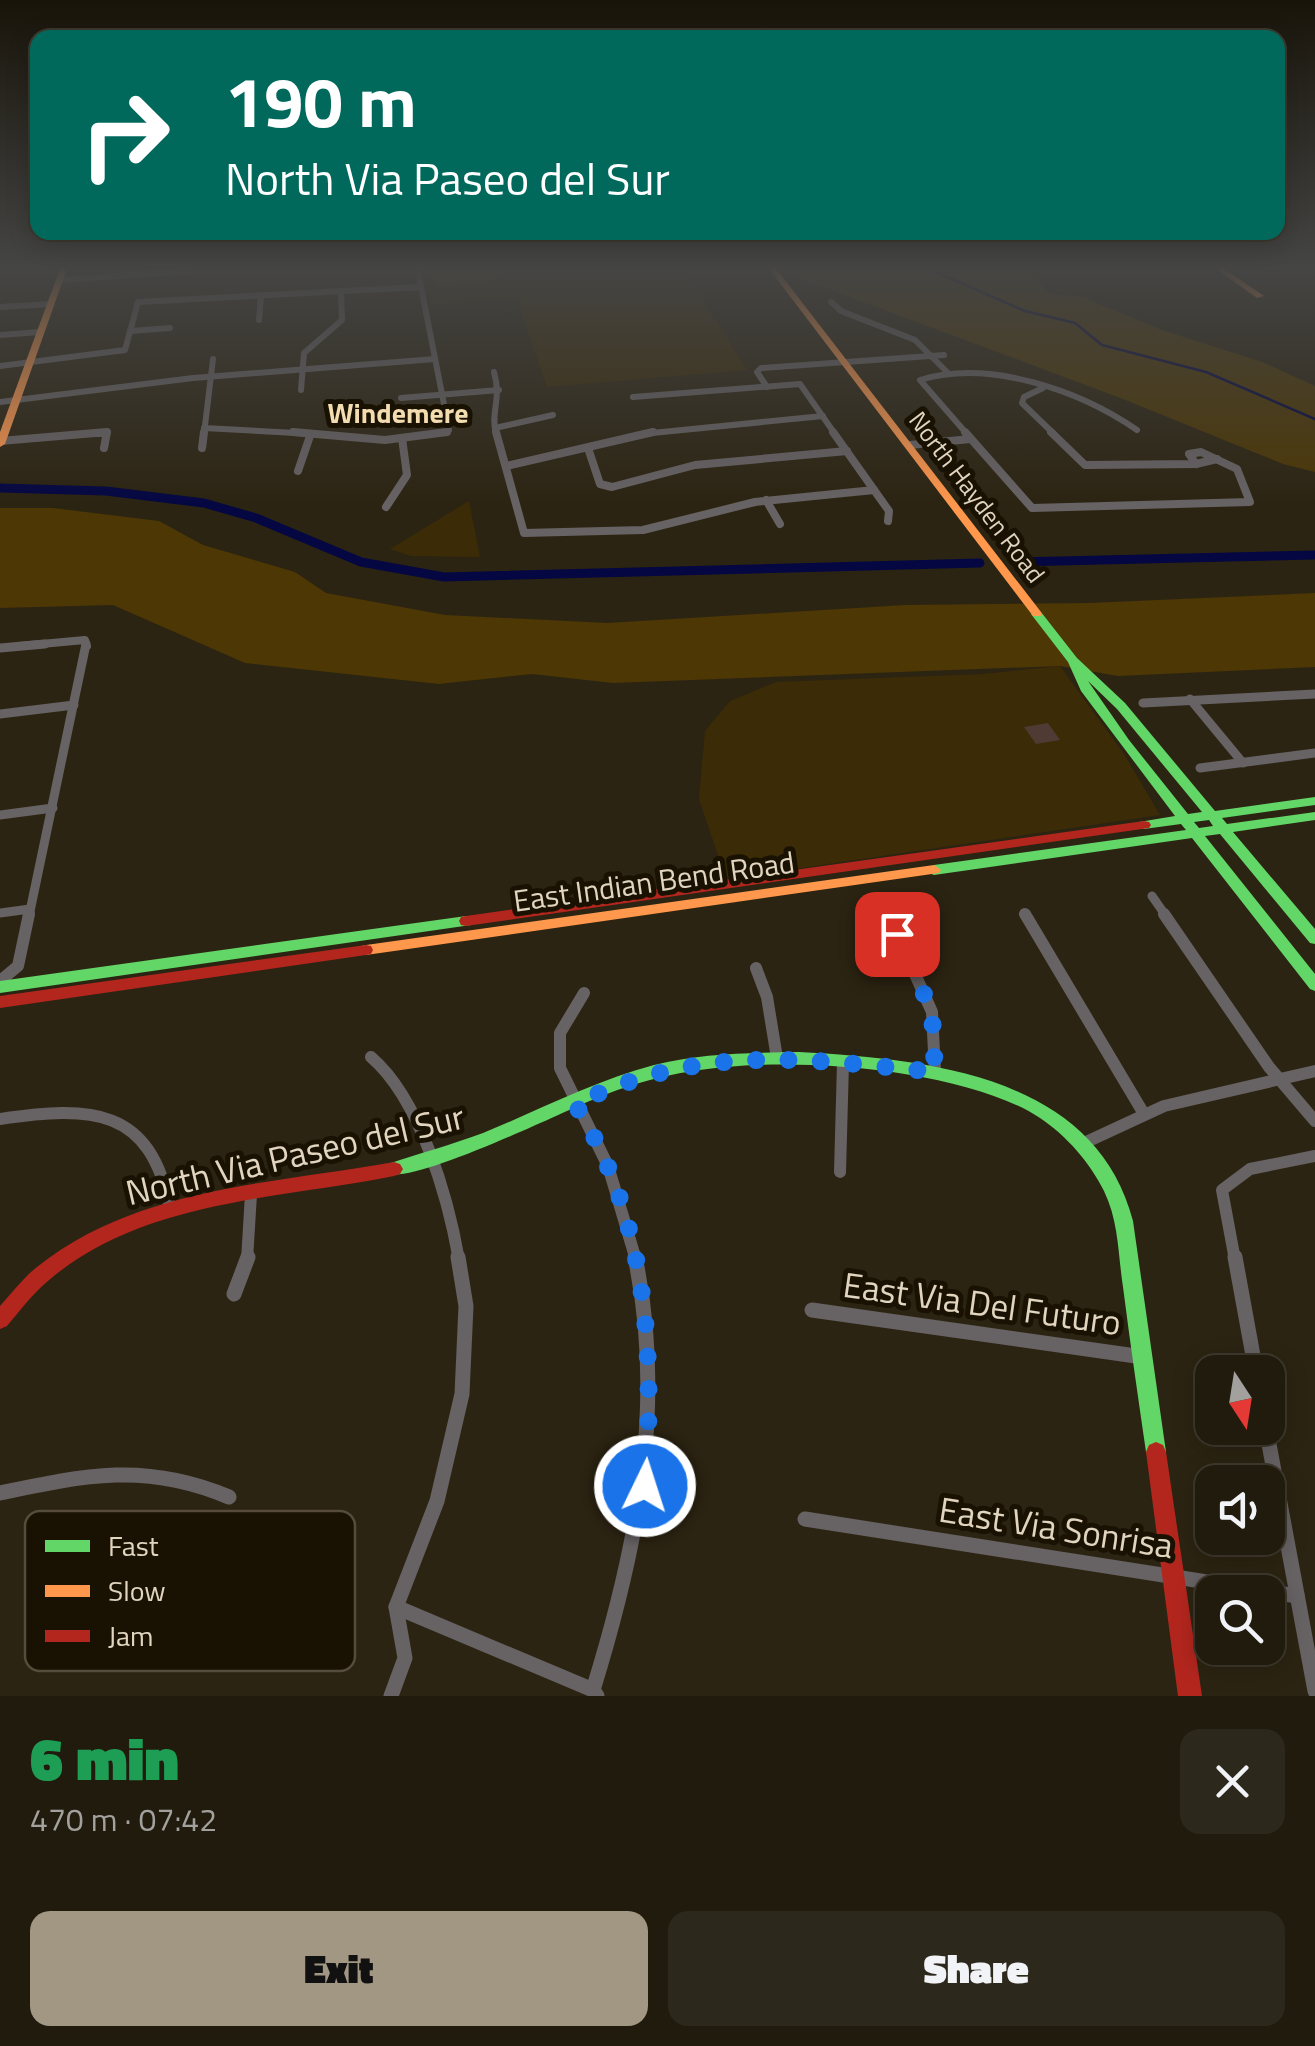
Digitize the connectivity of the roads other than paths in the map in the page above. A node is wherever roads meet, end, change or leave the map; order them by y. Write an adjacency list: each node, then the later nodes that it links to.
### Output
1 (35, 345): 12 (main road)
2 (126, 345): 12 (street)
3 (312, 345): 14 (street)
4 (432, 345): 10 (street)
5 (832, 345): 11 (main road, North Hayden Road)
6 (917, 345): 8 (street)
7 (944, 354): 8 (street)
8 (932, 355): 11 (street); 16 (street)
9 (213, 359): 17 (street)
10 (435, 359): 14 (street); 22 (street)
11 (845, 362): 18 (street); 35 (main road, North Hayden Road)
12 (29, 364): 13 (street); 25 (main road)
13 (0, 366)
14 (301, 369): 17 (street); 20 (street)
15 (494, 372): 21 (street)
16 (949, 374): 19 (street); 33 (street)
17 (211, 376): 25 (street); 28 (street)
18 (767, 387): 24 (street); 27 (street)
19 (1043, 388): 30 (street); 33 (street)
20 (301, 390)
21 (499, 390): 22 (street); 29 (street)
22 (441, 395): 23 (street); 32 (street)
23 (401, 398)
24 (634, 398)
25 (8, 401): 34 (main road)
26 (553, 415): 29 (street)
27 (823, 416): 38 (street); 39 (street)
28 (204, 428): 31 (street); 37 (street)
29 (495, 428): 40 (street)
30 (1137, 430)
31 (310, 436): 32 (street); 41 (street)
32 (402, 438): 44 (street)
33 (970, 439): 35 (street)
34 (0, 442): 36 (street)
35 (910, 445): 48 (main road, North Hayden Road)
36 (104, 448)
37 (202, 448)
38 (588, 448): 39 (street); 40 (street)
39 (847, 451): 42 (street)
40 (506, 466): 43 (street)
41 (298, 471)
42 (874, 490): 43 (street); 45 (street)
43 (766, 500): 46 (street)
44 (386, 508)
45 (888, 521)
46 (780, 524)
47 (0, 648): 52 (street)
48 (1073, 660): 60 (main road, North Hayden Road); 62 (main road, North Hayden Road)
49 (1315, 694): 50 (street)
50 (1190, 700): 51 (street); 55 (street)
51 (1143, 703)
52 (74, 705): 53 (street); 58 (street)
53 (0, 714)
54 (1315, 753): 55 (street)
55 (1244, 763): 56 (street)
56 (1200, 768)
57 (1315, 801): 60 (main road, East Indian Bend Road)
58 (52, 808): 59 (street); 66 (street)
59 (0, 814)
60 (1214, 815): 62 (main road, East Indian Bend Road); 63 (main road, North Hayden Road)
61 (1315, 816): 63 (main road, East Indian Bend Road)
62 (1184, 820): 64 (main road, North Hayden Road); 72 (main road, East Indian Bend Road)
63 (1225, 829): 64 (main road, East Indian Bend Road); 70 (main road, North Hayden Road)
64 (1195, 833): 73 (main road, North Hayden Road); 75 (main road, East Indian Bend Road)
65 (1152, 896): 81 (street)
66 (30, 909): 67 (street); 72 (street)
67 (0, 914)
68 (1026, 914): 83 (street)
69 (897, 934): 80 (street)
70 (1315, 939)
71 (756, 968): 77 (street)
72 (0, 984)
73 (1315, 986)
74 (584, 992): 82 (street)
75 (0, 1002)
76 (371, 1057): 88 (street)
77 (777, 1058): 78 (main road, North Via Paseo del Sur); 82 (main road, North Via Paseo del Sur)
78 (843, 1063): 80 (main road, North Via Paseo del Sur); 89 (street)
79 (1315, 1071): 81 (street)
80 (935, 1072): 86 (main road, North Via Paseo del Sur)
81 (1279, 1078): 83 (street); 85 (street)
82 (575, 1104): 88 (main road, North Via Paseo del Sur); 105 (street)
83 (1144, 1114): 86 (street)
84 (0, 1119): 91 (street)
85 (1315, 1122)
86 (1082, 1144): 96 (main road)
87 (1315, 1156): 95 (street)
88 (429, 1162): 90 (main road, North Via Paseo del Sur); 103 (street)
89 (840, 1172)
90 (250, 1194): 91 (main road, North Via Paseo del Sur); 92 (street)
91 (170, 1209): 94 (main road, North Via Paseo del Sur)
92 (234, 1294)
93 (812, 1310): 96 (street, East Via Del Futuro)
94 (0, 1320)
95 (1253, 1355)
96 (1144, 1357): 101 (main road)
97 (1269, 1445): 102 (street)
98 (0, 1493): 99 (street)
99 (229, 1497)
100 (805, 1519): 101 (street, East Via Sonrisa)
101 (1170, 1576): 102 (street, East Via Sonrisa); 107 (main road)
102 (1297, 1596): 104 (street)
103 (396, 1607): 105 (street); 106 (street)
104 (1315, 1692)
105 (595, 1693)
106 (391, 1696)
107 (1190, 1696)

